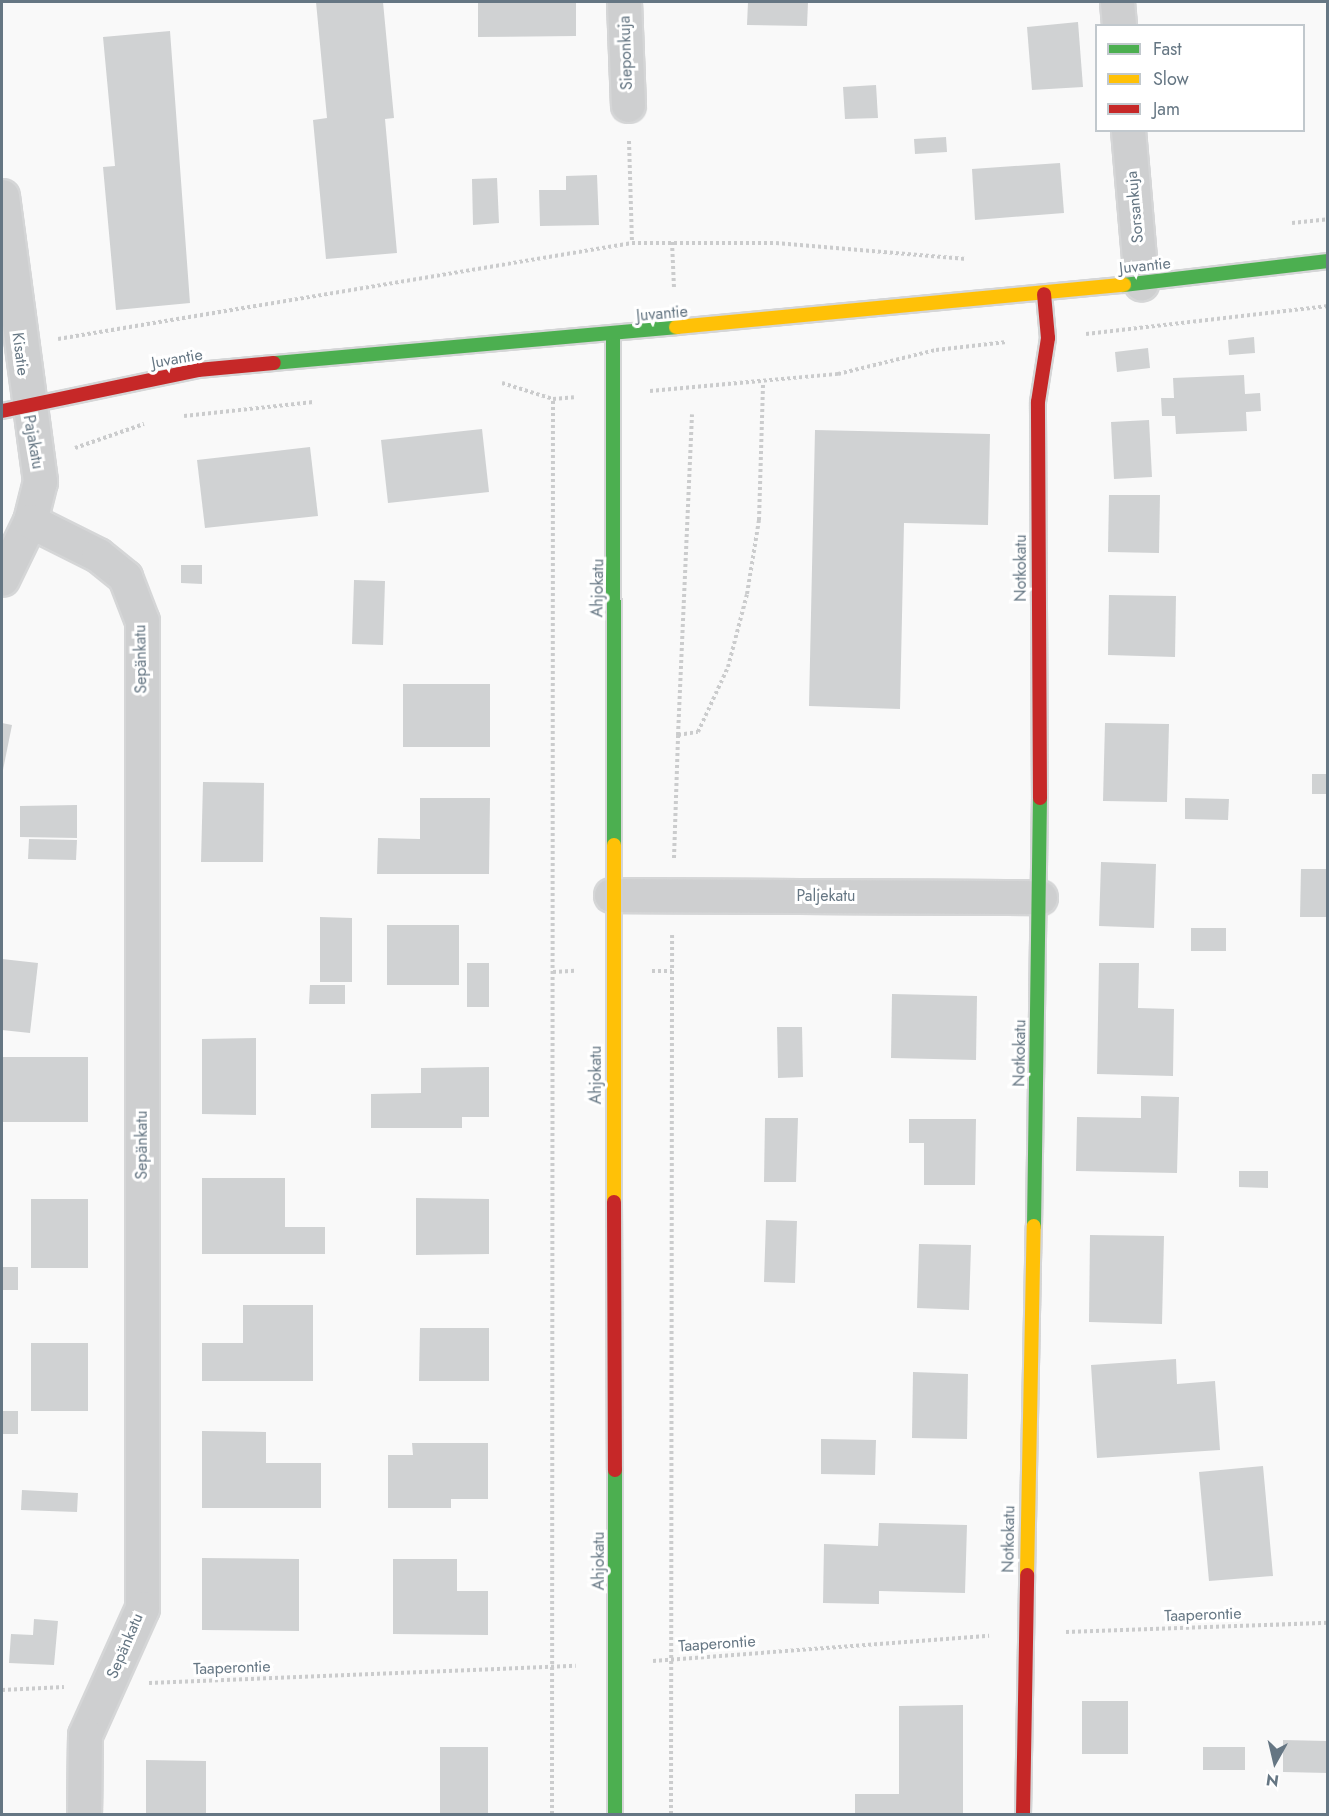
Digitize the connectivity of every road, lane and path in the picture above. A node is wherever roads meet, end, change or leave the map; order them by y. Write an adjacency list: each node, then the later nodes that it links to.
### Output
1 (624, 2): 4 (street, Sieponkuja)
2 (1117, 2): 3 (street)
3 (1119, 24)
4 (628, 105): 10 (path)
5 (1128, 132): 13 (street, Sorsankuja)
6 (2, 196): 17 (street, Kisatie)
7 (1328, 219): 8 (path)
8 (1280, 225)
9 (672, 242): 10 (path); 11 (path); 14 (path)
10 (632, 243): 17 (path)
11 (970, 260)
12 (1328, 261): 13 (street, Juvantie)
13 (1142, 283): 15 (street, Juvantie)
14 (674, 289)
15 (1044, 294): 16 (street, Juvantie); 34 (street, Notkokatu)
16 (613, 334): 21 (street, Ahjokatu); 24 (street, Juvantie)
17 (19, 344): 24 (street, Kisatie)
18 (498, 382): 22 (path)
19 (764, 382): 31 (path)
20 (696, 386): 21 (path)
21 (616, 394): 22 (path); 32 (street, Ahjokatu)
22 (553, 399): 39 (path)
23 (322, 401): 26 (path)
24 (14, 408): 28 (street, Pajakatu)
25 (692, 414): 31 (path)
26 (170, 417)
27 (147, 422): 28 (path)
28 (36, 459): 29 (street, Pajakatu)
29 (30, 521): 30 (street, Pajakatu); 40 (street, Sepänkatu)
30 (2, 579)
31 (678, 735): 33 (path)
32 (611, 895): 33 (street, Paljekatu); 38 (street, Ahjokatu)
33 (672, 895): 34 (street, Paljekatu); 37 (path)
34 (1040, 897): 36 (street, Notkokatu)
35 (1328, 1623): 36 (path, Taaperontie)
36 (1023, 1634): 37 (path, Taaperontie); 46 (street, Notkokatu)
37 (671, 1659): 38 (path, Taaperontie); 45 (path)
38 (616, 1664): 39 (path, Taaperontie); 44 (street, Ahjokatu)
39 (552, 1667): 40 (path, Taaperontie); 43 (path)
40 (109, 1685): 41 (path, Taaperontie); 42 (street, Sepänkatu)
41 (2, 1690)
42 (84, 1815)
43 (552, 1815)
44 (615, 1815)
45 (671, 1815)
46 (1023, 1815)

